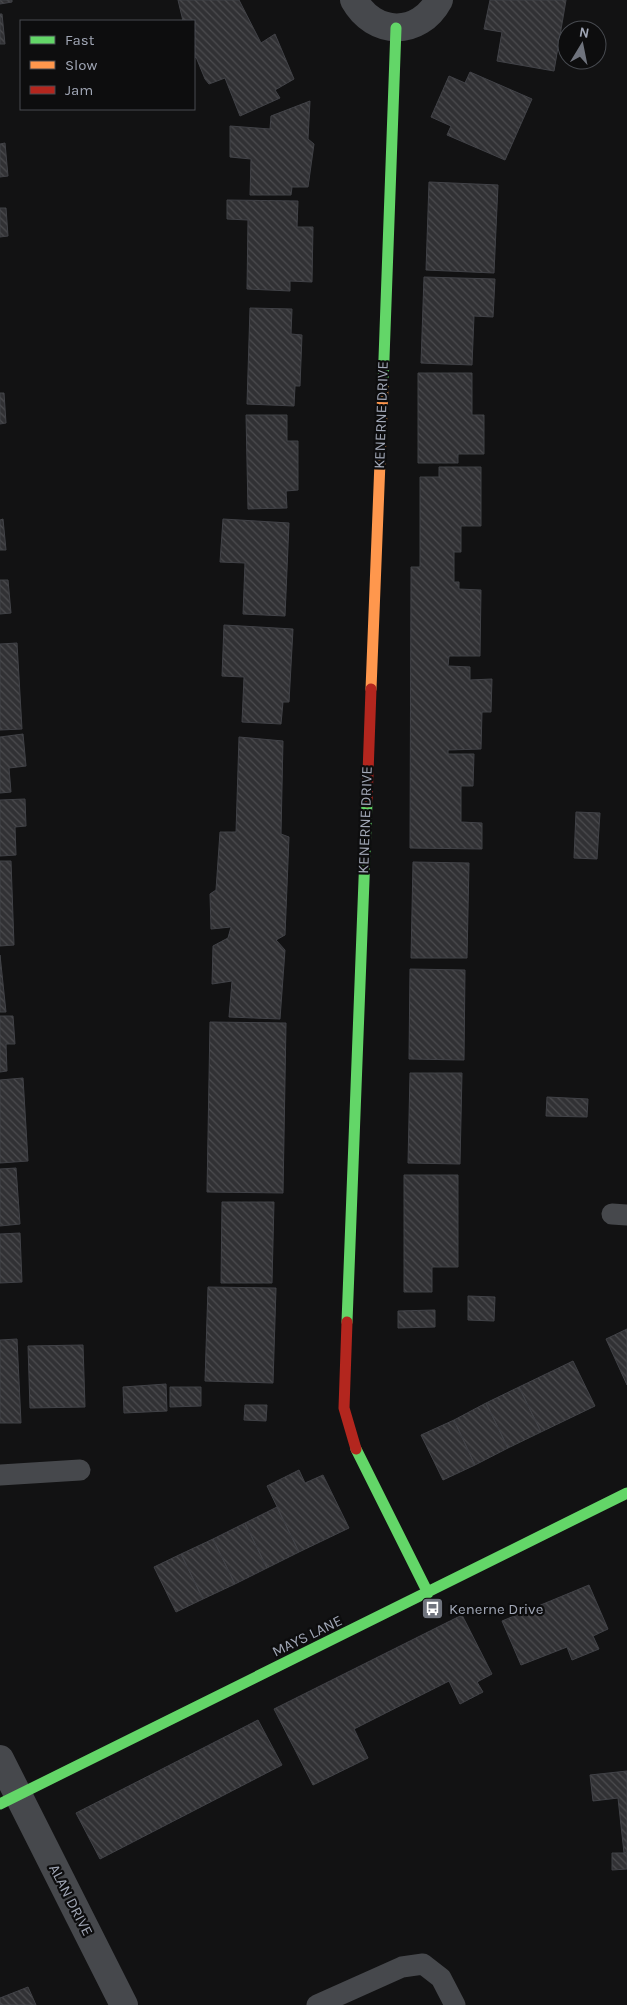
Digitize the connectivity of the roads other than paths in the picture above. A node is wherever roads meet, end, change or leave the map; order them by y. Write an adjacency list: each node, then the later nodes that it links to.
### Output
1 (354, 0): 3 (street)
2 (438, 0): 3 (street)
3 (396, 28): 7 (street, KENERNE DRIVE)
4 (80, 1470): 5 (lane)
5 (0, 1475)
6 (627, 1493): 7 (street, MAYS LANE)
7 (428, 1593): 9 (street, MAYS LANE)
8 (0, 1759): 9 (street, ALAN DRIVE)
9 (10, 1800): 10 (street, ALAN DRIVE)
10 (124, 2005)
11 (317, 2005): 12 (lane)
12 (455, 2005)

